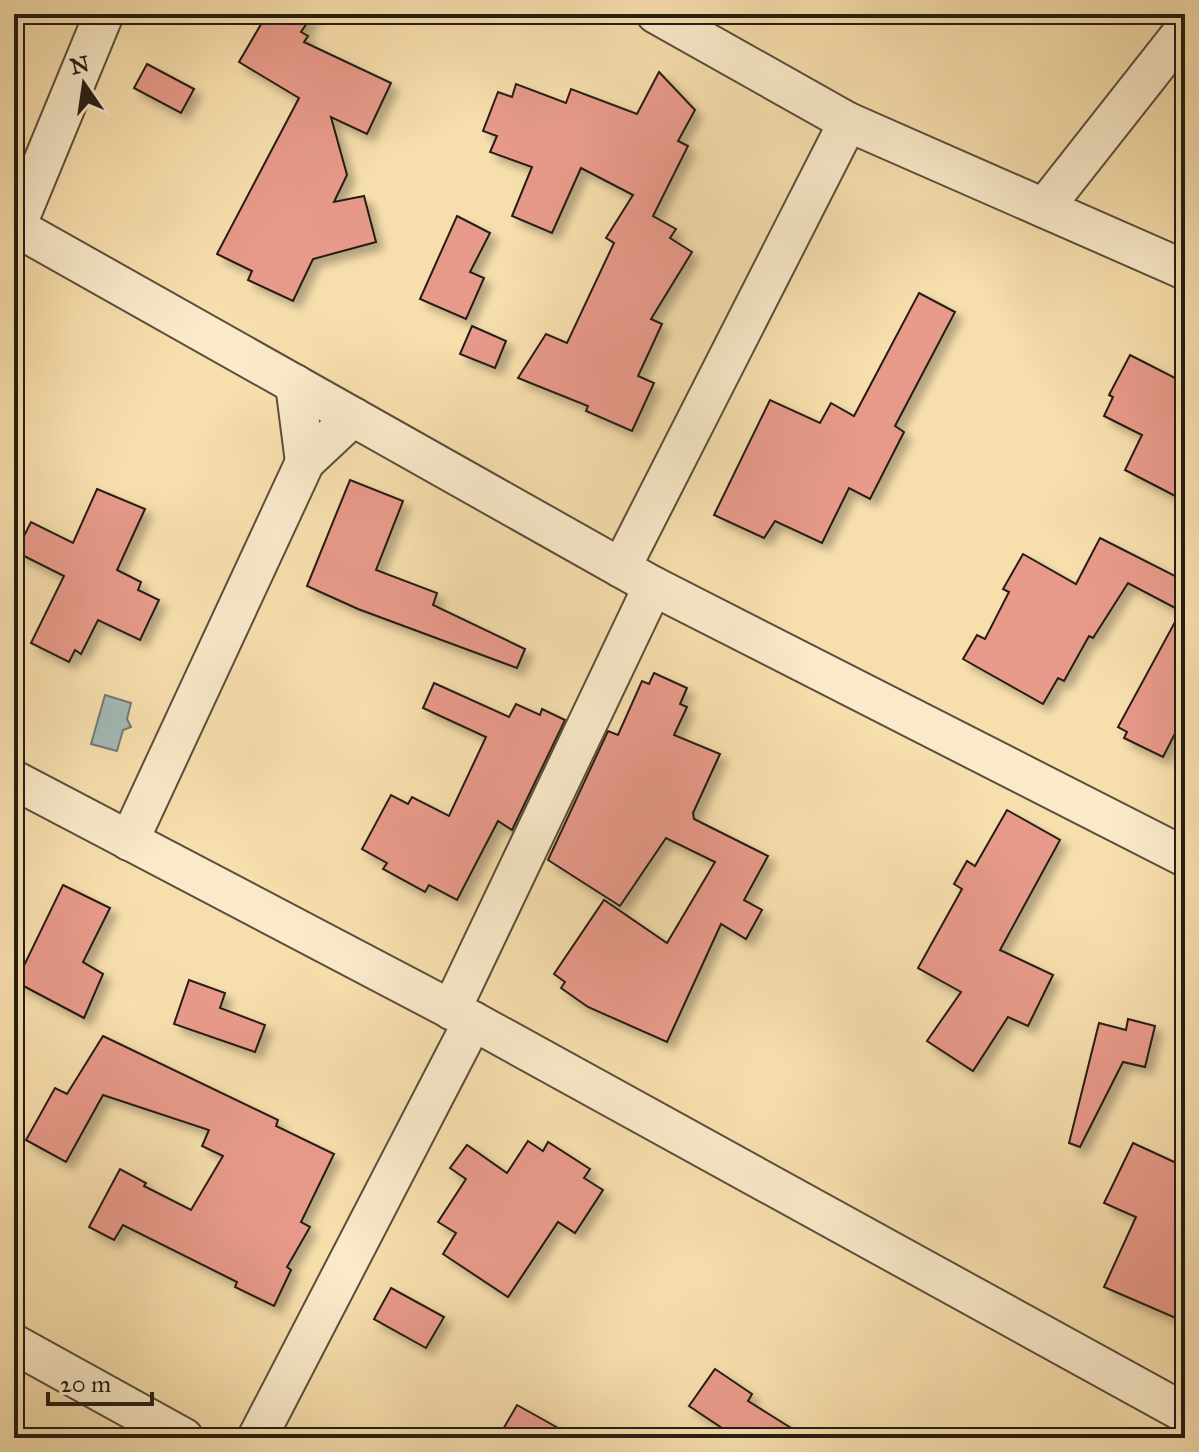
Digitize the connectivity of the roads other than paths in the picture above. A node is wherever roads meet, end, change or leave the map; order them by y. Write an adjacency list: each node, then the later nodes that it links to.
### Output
1 (104, 14): 6 (street)
2 (656, 14): 4 (street)
3 (1185, 29): 5 (street)
4 (848, 122): 5 (street); 11 (street)
5 (1044, 208): 7 (street)
6 (15, 226): 8 (street)
7 (1185, 270)
8 (295, 384): 9 (street); 10 (street)
9 (353, 417): 10 (street); 11 (street)
10 (305, 462): 13 (street)
11 (637, 577): 14 (street); 15 (street)
12 (14, 780): 13 (street)
13 (129, 841): 15 (street)
14 (1185, 857)
15 (462, 1016): 17 (street); 19 (street)
16 (14, 1344): 18 (street)
17 (1185, 1413)
18 (184, 1438)
19 (257, 1438)

